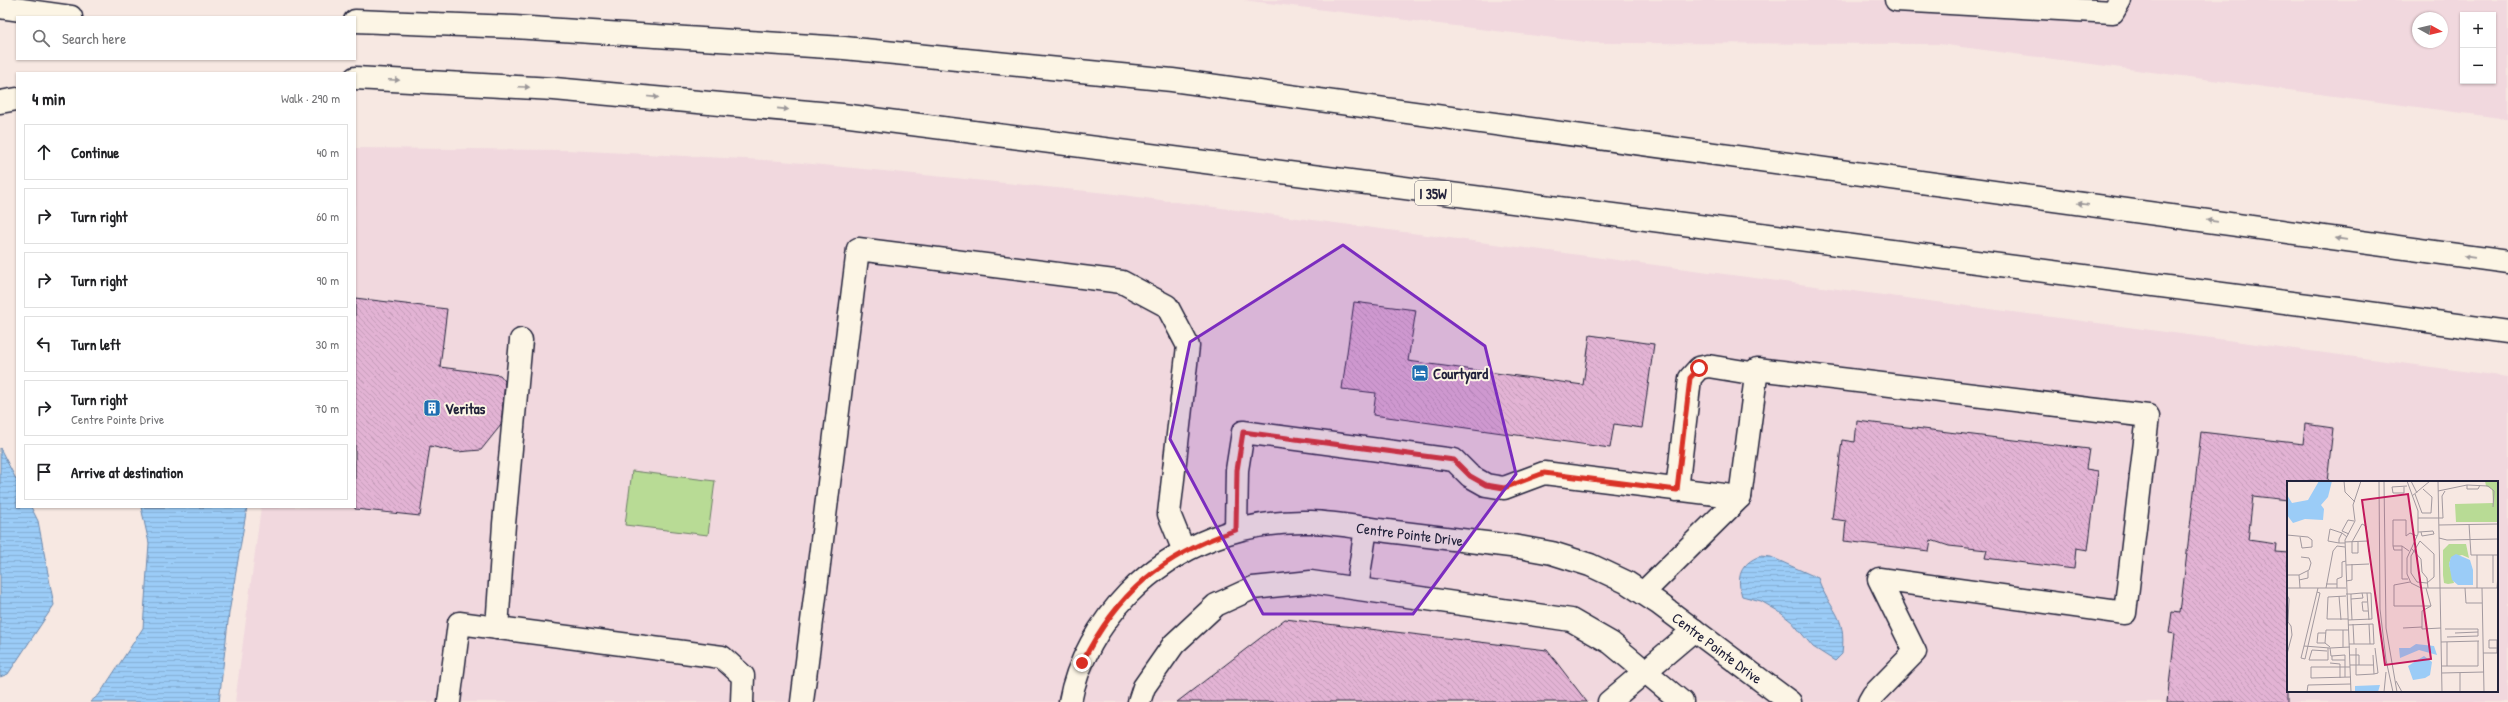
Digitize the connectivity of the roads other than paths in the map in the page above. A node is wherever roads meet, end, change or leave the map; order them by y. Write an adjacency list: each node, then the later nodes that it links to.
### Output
1 (1896, 0): 2 (main road)
2 (2120, 0)
3 (0, 7): 4 (main road)
4 (64, 16)
5 (356, 21): 13 (main road, one-way to 5)
6 (16, 22): 7 (main road)
7 (0, 23)
8 (356, 78): 14 (main road, I 35W, one-way to 14)
9 (16, 87): 10 (main road)
10 (0, 88)
11 (16, 99): 12 (main road)
12 (0, 102)
13 (2508, 262)
14 (2508, 332)
15 (521, 340): 24 (main road)
16 (1756, 374): 17 (main road); 18 (main road); 35 (main road)
17 (1677, 490): 18 (main road); 20 (main road)
18 (1740, 497): 23 (main road)
19 (1366, 528): 20 (main road, Centre Pointe Drive); 22 (main road); 23 (main road, Centre Pointe Drive)
20 (1236, 530): 21 (main road, Centre Pointe Drive)
21 (1184, 551): 29 (main road); 30 (main road, Centre Pointe Drive)
22 (1357, 588): 26 (main road); 31 (main road)
23 (1643, 593): 25 (main road, Centre Pointe Drive)
24 (497, 628): 27 (main road); 28 (main road)
25 (1694, 630): 26 (main road); 34 (main road, Centre Pointe Drive)
26 (1646, 672): 32 (main road); 33 (main road)
27 (449, 702)
28 (742, 702)
29 (802, 702)
30 (1070, 702)
31 (1140, 702)
32 (1609, 702)
33 (1682, 702)
34 (1790, 702)
35 (1869, 702)

